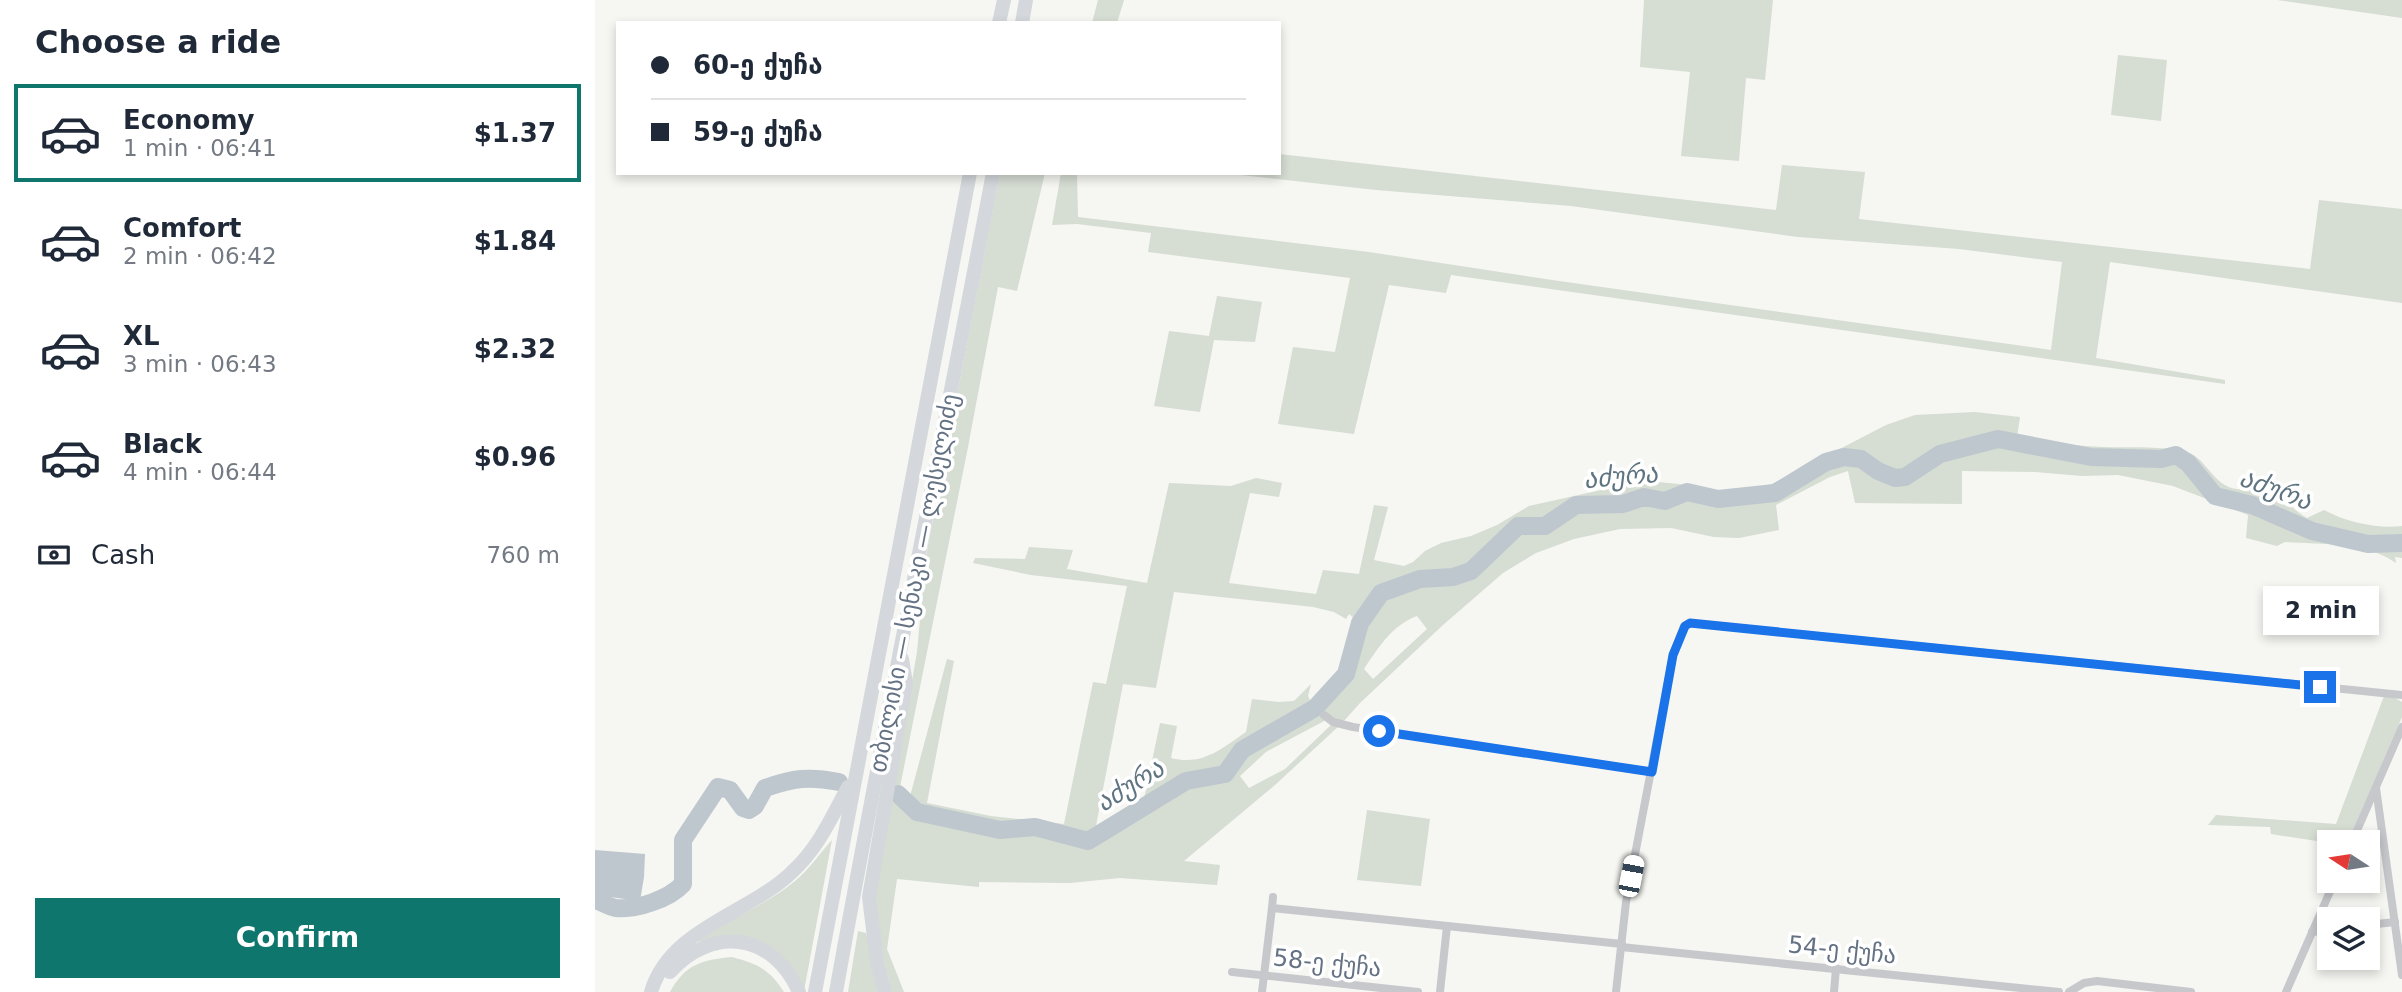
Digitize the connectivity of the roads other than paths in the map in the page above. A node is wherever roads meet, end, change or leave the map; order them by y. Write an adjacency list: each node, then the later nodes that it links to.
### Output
1 (1003, 0): 3 (highway)
2 (1026, 0): 4 (highway)
3 (999, 21)
4 (1022, 21)
5 (970, 175): 12 (highway, თბილისი — სენაკი — ლესელიძე)
6 (993, 175): 7 (highway, თბილისი — სენაკი — ლესელიძე)
7 (900, 647): 32 (highway, თბილისი — სენაკი — ლესელიძე); 33 (highway)
8 (2402, 695): 11 (street)
9 (1324, 715): 11 (street)
10 (2402, 727): 13 (street)
11 (1652, 772): 23 (street)
12 (855, 773): 28 (highway); 31 (highway, თბილისი — სენაკი — ლესელიძე)
13 (2377, 788): 14 (street); 18 (street)
14 (2357, 830)
15 (2329, 893): 22 (street)
16 (1273, 897): 17 (street)
17 (1272, 908): 20 (street, 54-ე ქუჩა); 27 (street)
18 (2395, 922): 19 (street); 26 (street)
19 (2380, 924)
20 (1447, 926): 23 (street, 54-ე ქუჩა); 36 (street)
21 (2317, 931): 22 (street)
22 (2312, 932): 42 (street)
23 (1621, 945): 24 (street, 54-ე ქუჩა); 37 (street)
24 (1836, 968): 38 (street); 39 (street, 54-ე ქუჩა)
25 (1232, 972): 27 (street, 58-ე ქუჩა)
26 (2402, 975)
27 (1264, 976): 34 (street); 35 (street, 58-ე ქუჩა)
28 (651, 992)
29 (660, 992): 30 (highway)
30 (799, 992)
31 (815, 992)
32 (836, 992)
33 (885, 992)
34 (1262, 992)
35 (1418, 992)
36 (1440, 992)
37 (1616, 992)
38 (1834, 992)
39 (2059, 992)
40 (2069, 992): 41 (street)
41 (2191, 992)
42 (2285, 992)

